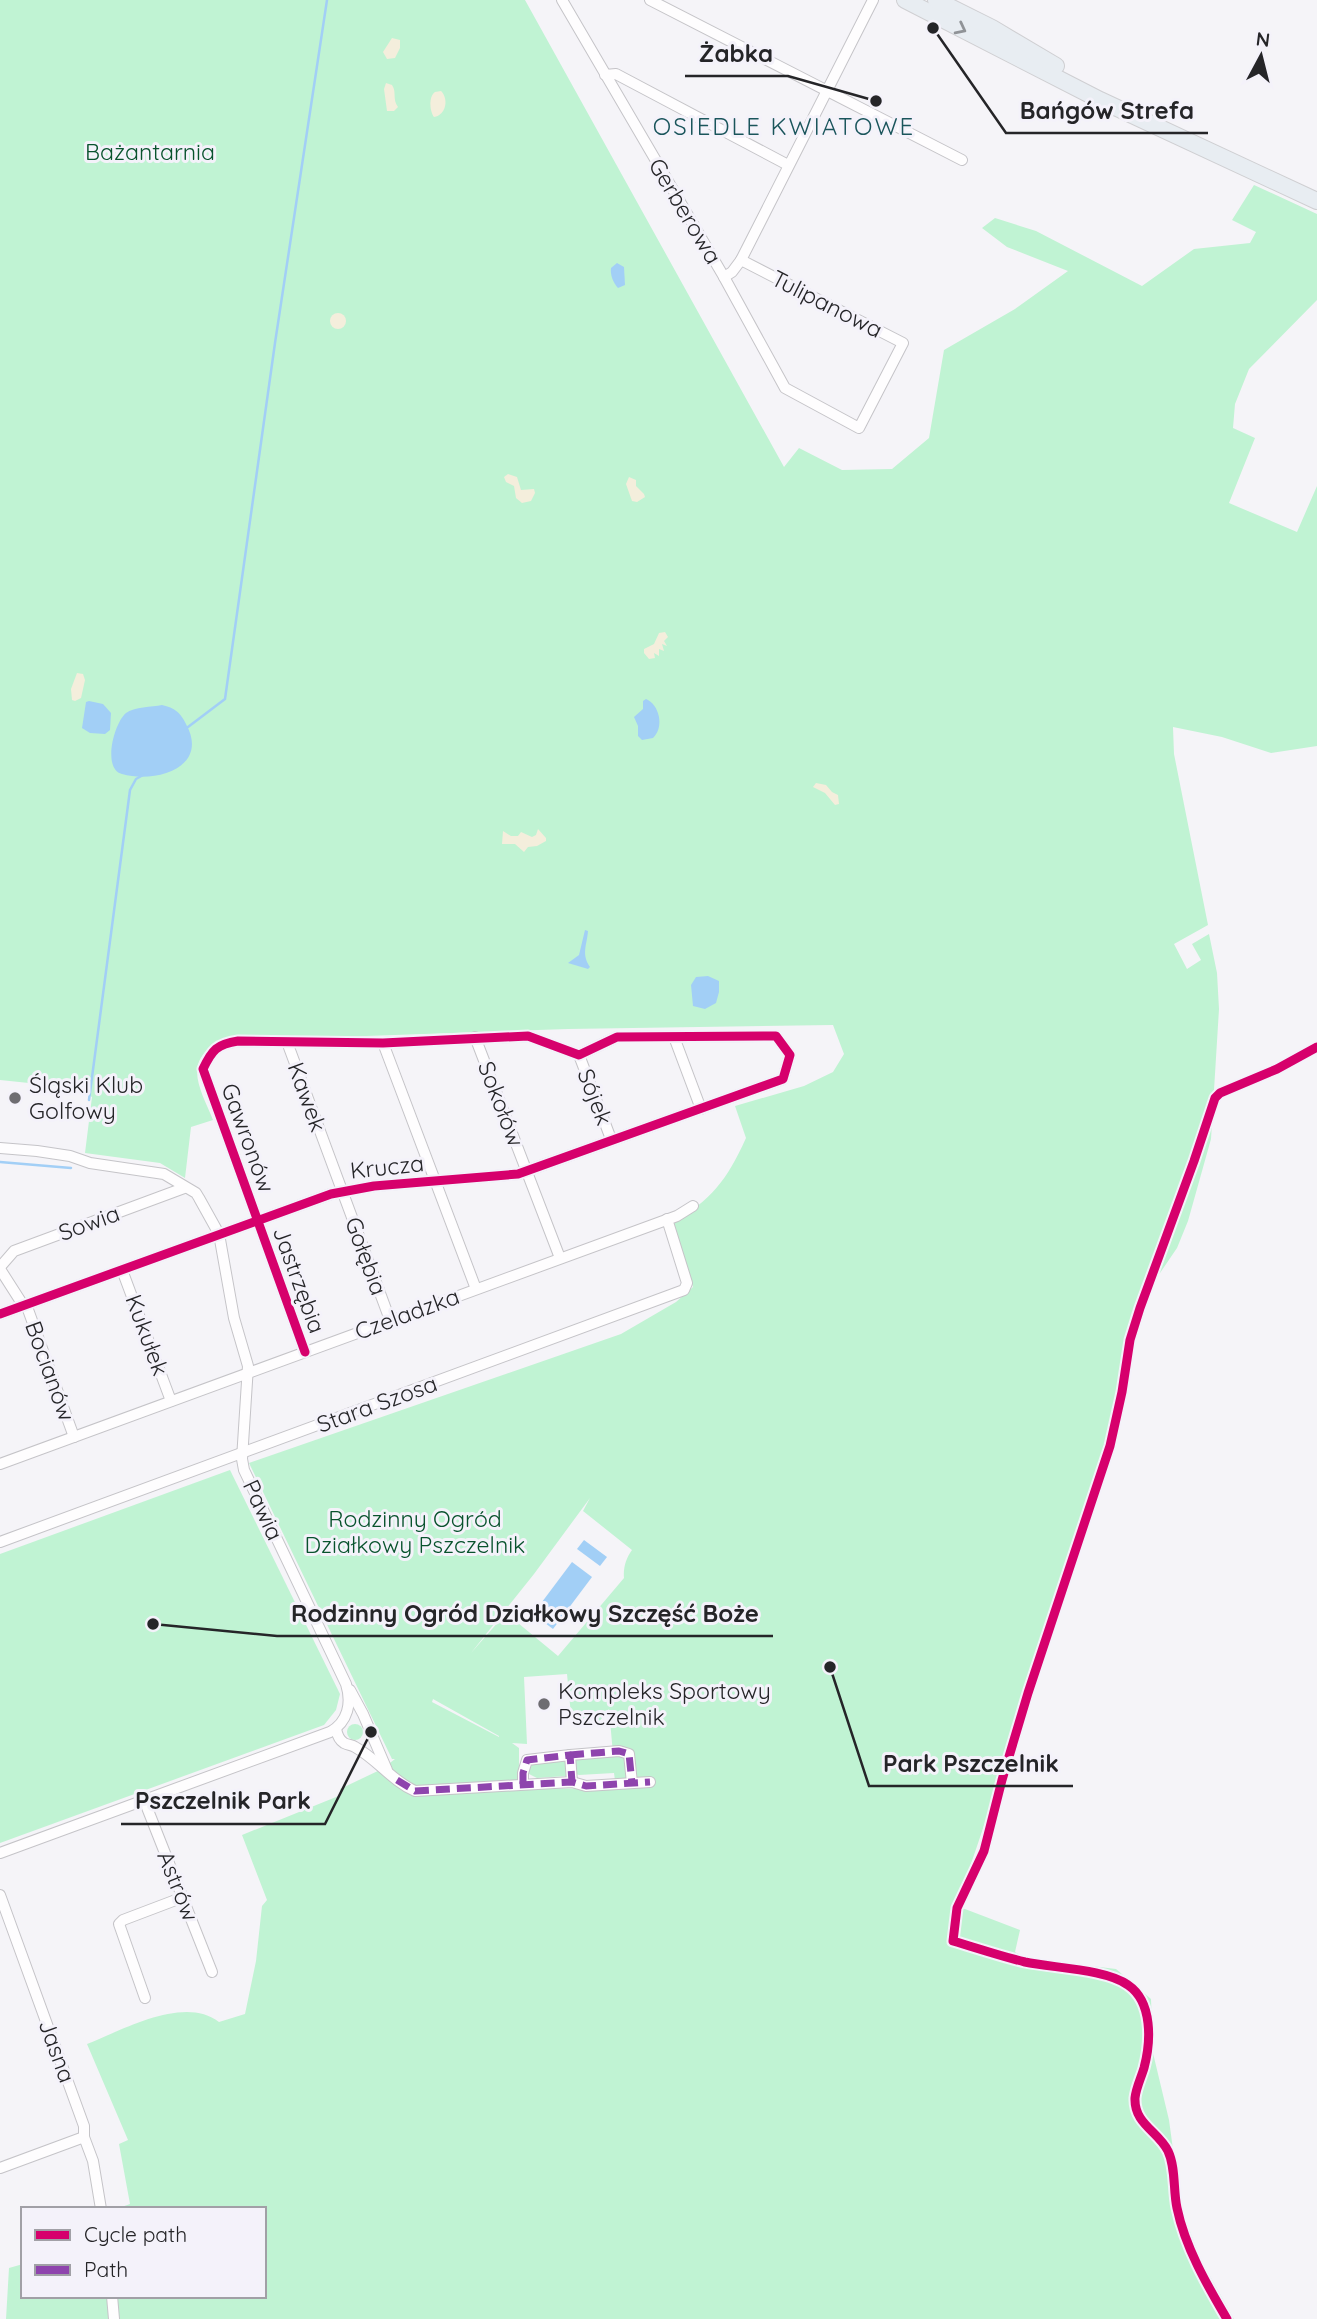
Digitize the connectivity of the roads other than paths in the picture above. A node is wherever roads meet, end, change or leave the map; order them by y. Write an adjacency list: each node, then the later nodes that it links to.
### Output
1 (562, 0): 6 (street, Gerberowa)
2 (650, 0): 7 (street)
3 (873, 0): 7 (street)
4 (905, 0): 8 (main road, one-way to 8)
5 (936, 0): 8 (main road)
6 (605, 75): 10 (street); 13 (street, Gerberowa)
7 (827, 92): 9 (street); 10 (street)
8 (1161, 127): 11 (main road)
9 (962, 160)
10 (788, 165): 12 (street)
11 (1317, 201)
12 (741, 260): 13 (street); 13 (street, Tulipanowa)
13 (724, 277)
14 (475, 1037): 17 (street); 18 (street); 22 (street, Sokołów)
15 (674, 1037): 18 (street); 19 (street); 19 (street, Krucza)
16 (286, 1042): 17 (street); 25 (street, Kawek); 28 (street, Gawronów)
17 (383, 1043): 23 (street)
18 (579, 1055): 20 (street, Sójek)
19 (701, 1109): 20 (street, Krucza)
20 (611, 1139): 22 (street, Krucza)
21 (0, 1148): 24 (street, Sowia)
22 (526, 1170): 23 (street, Krucza); 30 (street, Sokołów)
23 (434, 1181): 25 (street, Krucza); 33 (street)
24 (184, 1188): 29 (street, Sowia); 31 (street, Sowia)
25 (341, 1191): 28 (street, Krucza); 36 (street, Gołębia)
26 (693, 1206): 27 (street, Czeladzka)
27 (667, 1219): 30 (street, Czeladzka); 41 (street, Stara Szosa)
28 (257, 1221): 29 (street, Krucza); 37 (street, Jastrzębia)
29 (219, 1234): 32 (street, Krucza); 38 (street, Pawia)
30 (560, 1258): 33 (street, Czeladzka)
31 (0, 1268): 34 (street, Sowia)
32 (122, 1269): 34 (street, Krucza); 39 (street, Kukułek)
33 (476, 1289): 36 (street, Czeladzka)
34 (25, 1305): 35 (street, Krucza); 40 (street, Bocianów)
35 (0, 1314)
36 (390, 1320): 37 (street, Czeladzka)
37 (305, 1352): 38 (street, Czeladzka)
38 (248, 1373): 39 (street, Czeladzka); 41 (street, Pawia)
39 (171, 1401): 40 (street, Czeladzka)
40 (74, 1437): 42 (street, Czeladzka)
41 (242, 1454): 43 (street, Stara Szosa); 44 (street, Pawia)
42 (0, 1464)
43 (0, 1542)
44 (346, 1684): 45 (street); 46 (street, Pawia)
45 (366, 1721): 46 (street); 47 (street)
46 (339, 1725): 48 (street); 55 (street)
47 (371, 1732): 48 (street); 50 (street)
48 (354, 1745): 50 (street)
49 (570, 1755): 51 (street); 53 (street); 54 (street)
50 (387, 1770): 54 (street)
51 (572, 1782): 53 (street); 54 (street)
52 (650, 1782): 53 (street)
53 (632, 1783)
54 (523, 1784)
55 (144, 1800): 56 (street); 58 (street, Astrów)
56 (0, 1853)
57 (0, 1895): 61 (street, Jasna)
58 (181, 1898): 59 (street, Astrów); 60 (street)
59 (212, 1972)
60 (145, 1998)
61 (84, 2137): 62 (street); 63 (street, Jasna)
62 (0, 2168)
63 (101, 2207)
64 (112, 2298): 65 (street)
65 (114, 2319)

